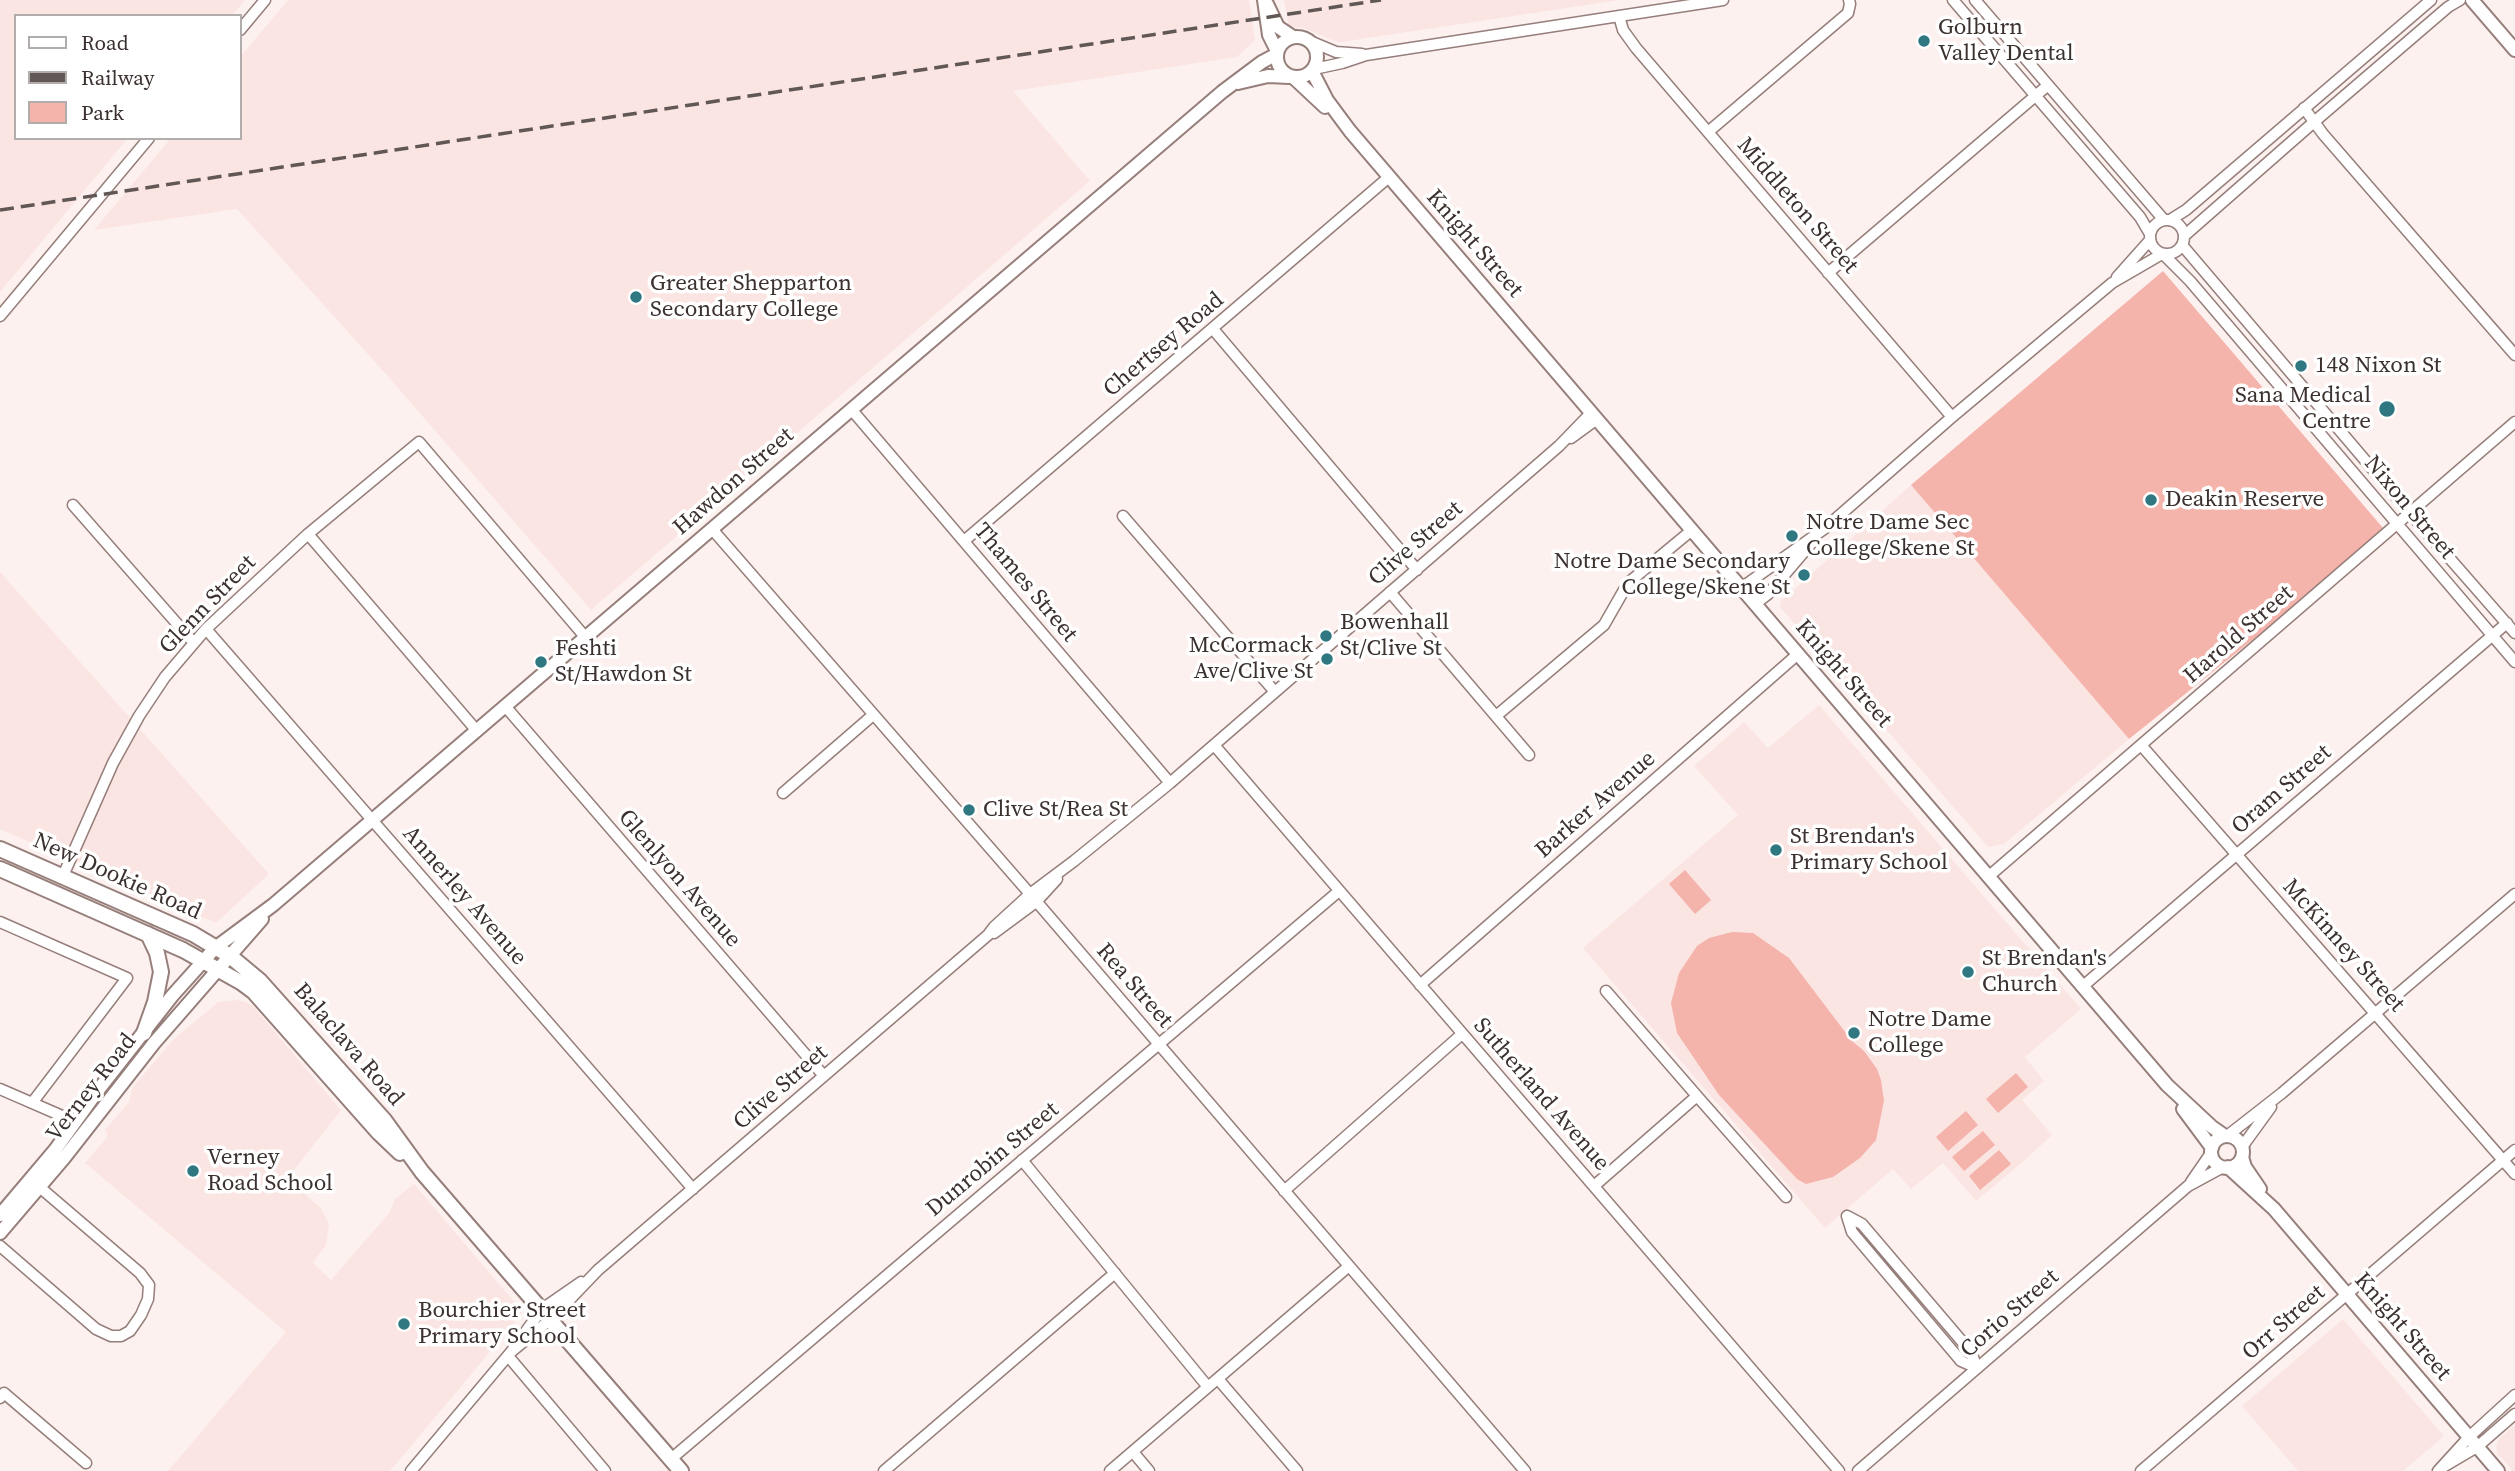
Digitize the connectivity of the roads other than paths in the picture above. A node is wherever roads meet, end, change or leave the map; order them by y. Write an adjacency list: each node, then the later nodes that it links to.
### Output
1 (265, 0): 11 (street)
2 (1265, 0): 12 (street); 14 (street)
3 (1723, 0): 10 (street)
4 (1849, 0): 24 (street)
5 (1953, 0): 20 (street)
6 (1975, 0): 18 (street)
7 (2431, 0): 21 (street)
8 (2460, 0): 22 (street)
9 (2472, 0): 13 (street)
10 (1619, 16): 15 (street); 24 (street, Middleton Street)
11 (242, 28)
12 (1299, 38): 14 (street); 15 (street); 16 (street)
13 (2515, 50)
14 (1277, 52): 17 (street); 19 (street, Hawdon Street)
15 (1366, 55): 16 (street)
16 (1313, 70): 17 (street); 23 (street, Knight Street)
17 (1292, 77): 19 (street, Hawdon Street); 23 (street, Knight Street)
18 (2047, 86): 20 (street); 27 (street)
19 (1222, 92): 36 (street, Hawdon Street)
20 (2036, 96): 28 (street); 31 (street)
21 (2304, 108): 22 (street); 27 (street)
22 (2314, 122): 29 (street); 35 (street)
23 (1350, 131): 26 (street, Knight Street)
24 (1708, 132): 31 (street, Middleton Street)
25 (147, 140): 33 (street)
26 (1389, 177): 34 (street, Chertsey Road); 37 (street, Knight Street)
27 (2167, 220): 28 (street); 29 (street)
28 (2150, 237): 30 (street); 32 (street)
29 (2183, 240): 30 (street); 41 (street, Nixon Street)
30 (2163, 254): 32 (street); 43 (street, Nixon Street)
31 (1828, 273): 38 (street, Middleton Street)
32 (2112, 283): 38 (street)
33 (0, 316)
34 (1213, 329): 48 (street, Chertsey Road); 49 (street)
35 (2515, 355)
36 (850, 409): 44 (street, Hawdon Street); 48 (street, Thames Street)
37 (1594, 416): 46 (street, Knight Street); 49 (street, Clive Street)
38 (1952, 417): 45 (street)
39 (2515, 422): 41 (street, Harold Street)
40 (74, 505): 58 (street)
41 (2410, 513): 43 (street, Harold Street); 53 (street, Nixon Street)
42 (1123, 516): 61 (street)
43 (2398, 524): 56 (street, Nixon Street); 67 (street, Harold Street)
44 (712, 529): 57 (street, Hawdon Street); 63 (street, Rea Street)
45 (1824, 529): 50 (street); 52 (street)
46 (1692, 530): 50 (street, Knight Street); 64 (street)
47 (308, 534): 54 (street, Glenn Street); 57 (street, Glenn Street); 65 (street)
48 (964, 541): 69 (street, Thames Street)
49 (1417, 570): 51 (street, Clive Street)
50 (1741, 588): 52 (street, Knight Street)
51 (1390, 592): 61 (street, Clive Street); 64 (street)
52 (1755, 604): 59 (street, Knight Street)
53 (2507, 623): 55 (street, Nixon Street); 56 (street, Oram Street)
54 (206, 629): 58 (street, Glenn Street); 71 (street, Annerley Avenue)
55 (2515, 633)
56 (2493, 636): 60 (street, Nixon Street); 73 (street, Oram Street)
57 (586, 638): 62 (street, Hawdon Street)
58 (194, 643): 76 (street, Glenn Street)
59 (1798, 654): 75 (street, Knight Street); 87 (street, Barker Avenue)
60 (2515, 662)
61 (1275, 692): 66 (street, Clive Street)
62 (505, 706): 65 (street, Hawdon Street); 94 (street, Glenlyon Avenue)
63 (873, 715): 70 (street); 79 (street, Rea Street)
64 (1496, 716): 68 (street)
65 (477, 731): 71 (street, Hawdon Street)
66 (1214, 745): 69 (street, Clive Street); 77 (street, Sutherland Avenue)
67 (2141, 745): 73 (street, McKinney Street); 75 (street, Harold Street)
68 (1529, 755)
69 (1170, 783): 79 (street, Clive Street)
70 (783, 793)
71 (372, 820): 80 (street, Hawdon Street); 113 (street, Annerley Avenue)
72 (0, 849): 76 (main road, New Dookie Road)
73 (2236, 855): 88 (street, Oram Street); 90 (street, McKinney Street)
74 (0, 869): 82 (main road, New Dookie Road)
75 (1988, 877): 88 (street, Knight Street)
76 (62, 878): 83 (main road, New Dookie Road)
77 (1339, 891): 87 (street, Sutherland Avenue); 93 (street, Dunrobin Street)
78 (2515, 894): 90 (street)
79 (1033, 898): 93 (street, Rea Street); 94 (street, Clive Street)
80 (273, 905): 83 (street, Hawdon Street); 84 (street, Hawdon Street)
81 (0, 922): 99 (street)
82 (147, 934): 85 (main road, New Dookie Road); 91 (main road)
83 (215, 947): 84 (main road, New Dookie Road); 85 (street, Hawdon Street)
84 (230, 956): 86 (street, Hawdon Street); 108 (main road, Balaclava Road)
85 (201, 961): 86 (main road, New Dookie Road); 91 (street, Verney Road)
86 (218, 970): 108 (main road, Balaclava Road); 110 (street, Verney Road)
87 (1420, 985): 92 (street, Sutherland Avenue)
88 (2082, 987): 95 (street, Knight Street)
89 (1605, 991): 98 (street)
90 (2376, 1014): 97 (street); 106 (street, McKinney Street)
91 (144, 1032): 100 (street, Verney Road)
92 (1462, 1034): 111 (street, Sutherland Avenue); 114 (street)
93 (1159, 1044): 105 (street, Dunrobin Street); 114 (street, Rea Street)
94 (824, 1076): 113 (street, Clive Street)
95 (2167, 1085): 101 (street, Knight Street); 102 (street, Knight Street)
96 (0, 1089): 99 (street)
97 (2282, 1093): 101 (street); 104 (street)
98 (1697, 1096): 111 (street); 115 (street)
99 (33, 1103): 100 (street)
100 (76, 1122): 110 (street, Verney Road)
101 (2226, 1136): 102 (street); 104 (street)
102 (2211, 1150): 107 (street); 112 (street, Corio Street)
103 (2515, 1150): 106 (street, Orr Street)
104 (2242, 1152): 107 (street); 116 (street, Knight Street)
105 (1022, 1160): 121 (street); 133 (street, Dunrobin Street)
106 (2503, 1160): 109 (street, McKinney Street); 122 (street, Orr Street)
107 (2225, 1167): 112 (street, Corio Street); 116 (street, Knight Street)
108 (422, 1172): 123 (main road, Balaclava Road)
109 (2515, 1174)
110 (35, 1182): 117 (street, Verney Road); 118 (street, Verney Road); 119 (street)
111 (1594, 1186): 144 (street, Sutherland Avenue)
112 (2188, 1186): 125 (street, Corio Street)
113 (693, 1189): 123 (street, Clive Street)
114 (1284, 1191): 120 (street, Rea Street)
115 (1786, 1197)
116 (2274, 1209): 122 (street, Knight Street)
117 (0, 1215)
118 (0, 1233)
119 (0, 1246)
120 (1349, 1266): 126 (street); 143 (street, Rea Street)
121 (1115, 1273): 127 (street); 139 (street)
122 (2347, 1294): 131 (street, Knight Street); 146 (street, Orr Street)
123 (546, 1314): 124 (street, Clive Street); 133 (main road, Balaclava Road)
124 (509, 1354): 136 (street, Clive Street); 137 (street)
125 (1977, 1368): 125 (street); 145 (street, Corio Street)
126 (1218, 1379): 127 (street); 142 (street)
127 (1209, 1387): 132 (street)
128 (2515, 1395): 131 (street)
129 (2, 1396): 134 (street)
130 (2515, 1414): 131 (street)
131 (2473, 1442): 135 (street); 147 (street, Knight Street)
132 (1133, 1452): 140 (street); 141 (street)
133 (671, 1459): 138 (main road, Balaclava Road)
134 (86, 1464)
135 (2440, 1469)
136 (411, 1471)
137 (605, 1471)
138 (681, 1471)
139 (884, 1471)
140 (1110, 1471)
141 (1149, 1471)
142 (1297, 1471)
143 (1525, 1471)
144 (1839, 1471)
145 (1858, 1471)
146 (2141, 1471)
147 (2498, 1471)

